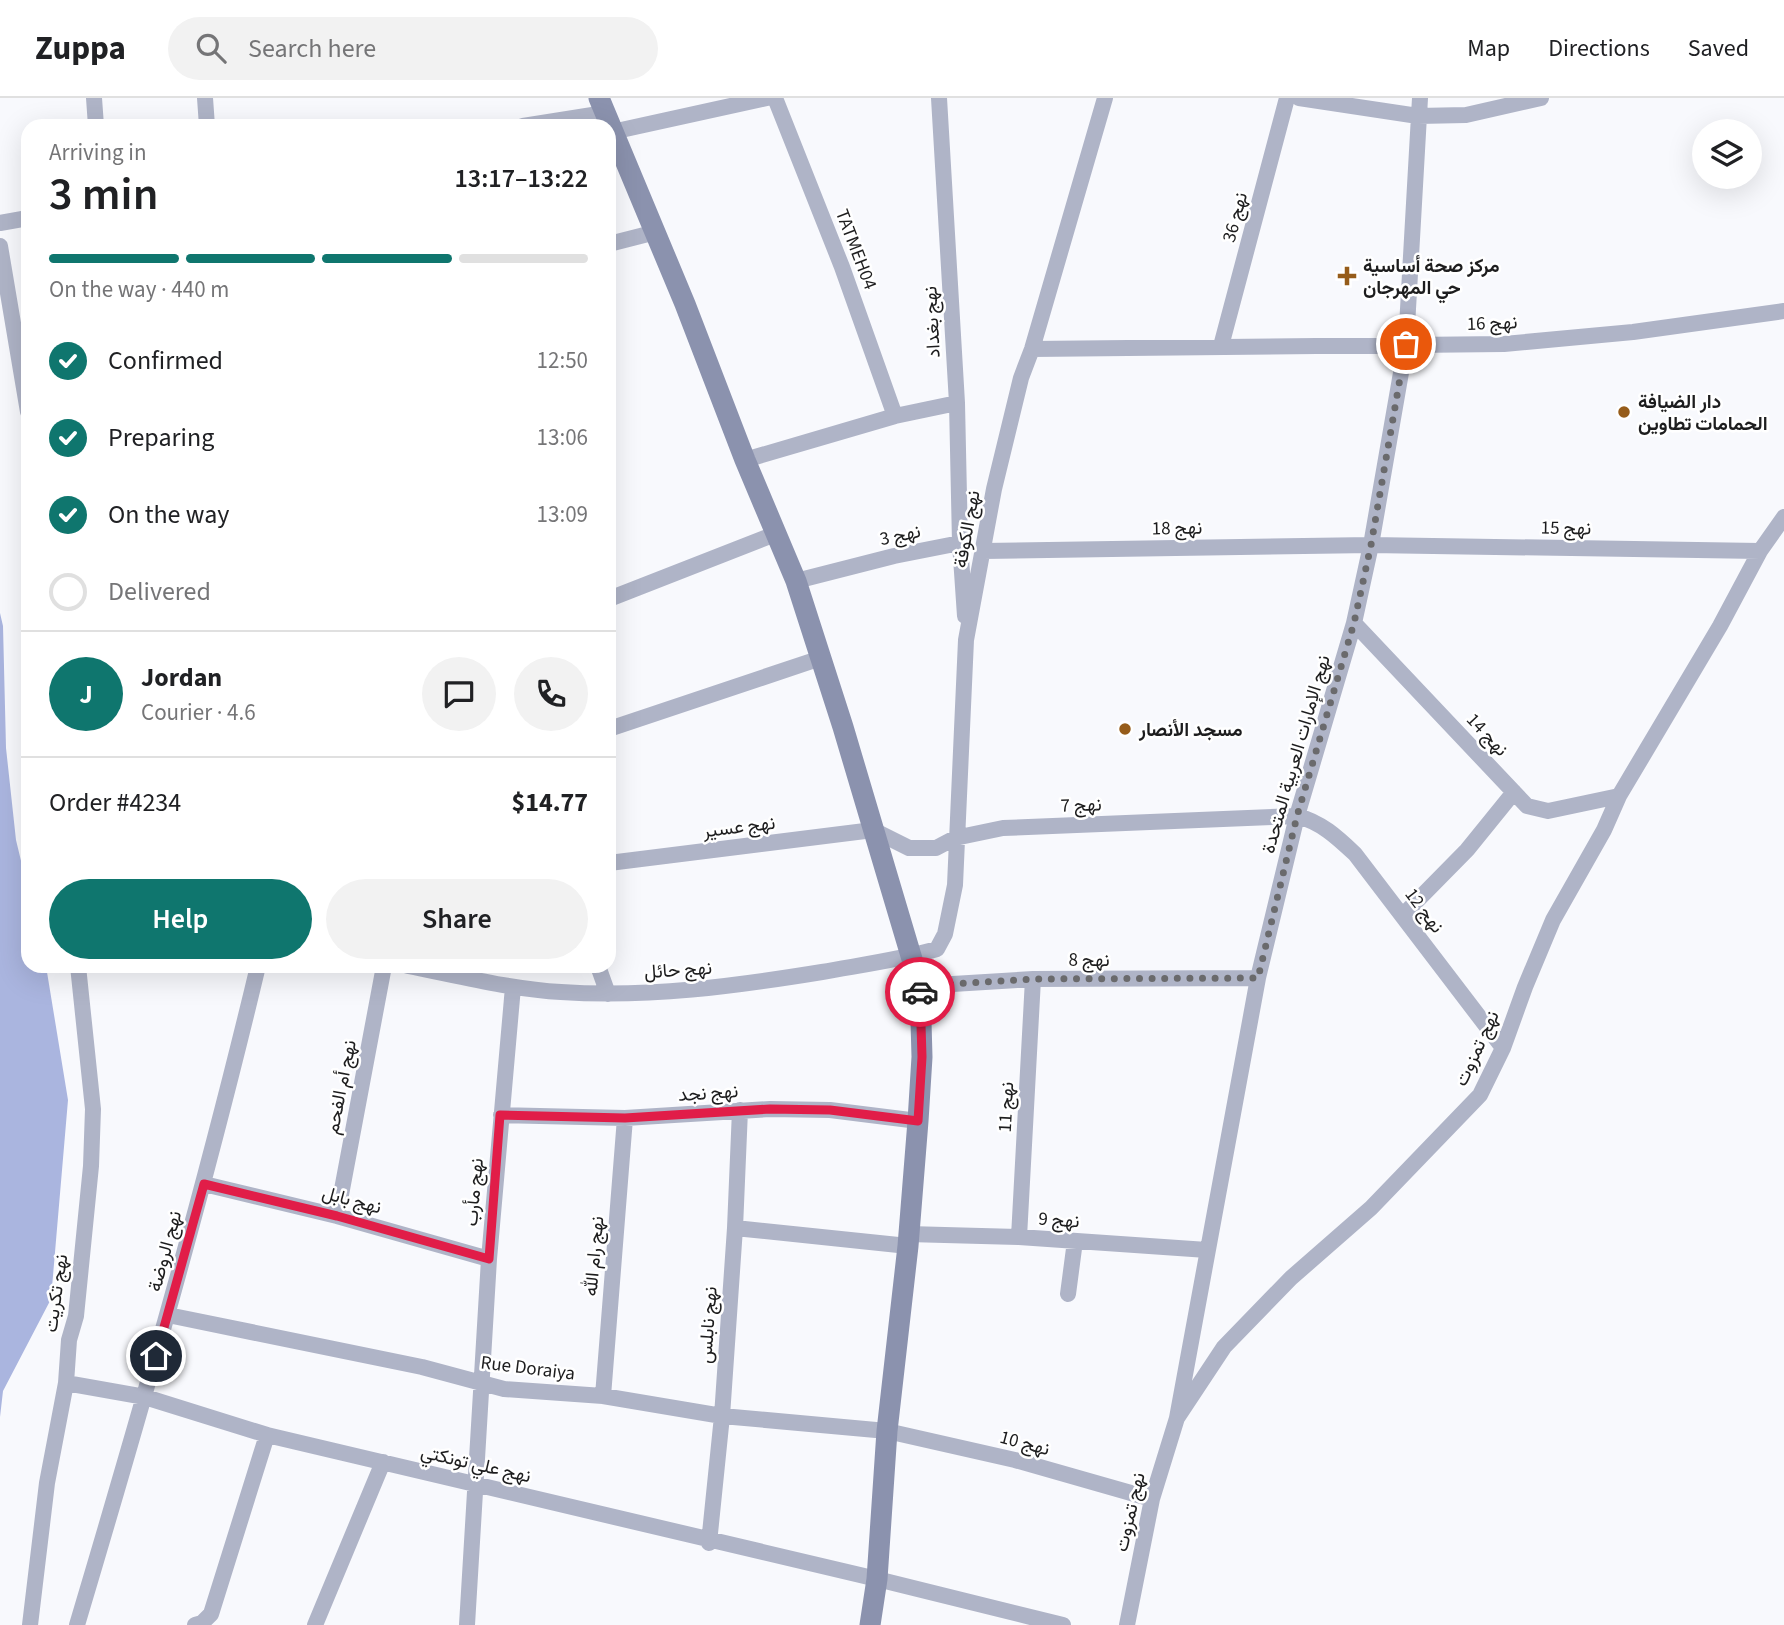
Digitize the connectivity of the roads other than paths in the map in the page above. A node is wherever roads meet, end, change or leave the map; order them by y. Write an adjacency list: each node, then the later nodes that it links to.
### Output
1 (94, 98): 13 (street)
2 (205, 98): 14 (street)
3 (767, 98): 11 (street)
4 (775, 98): 28 (street, TATMEH04)
5 (939, 98): 27 (street, نهج بغداد)
6 (1105, 98): 26 (street, نهج الكوفة)
7 (1287, 98): 25 (street, نهج 36)
8 (1299, 98): 12 (street)
9 (1420, 98): 12 (street, نهج الإمارات العربية المتحدة)
10 (1541, 98): 12 (street)
11 (606, 114): 15 (street)
12 (1418, 116): 24 (street, نهج الإمارات العربية المتحدة)
13 (96, 119)
14 (206, 119)
15 (571, 119)
16 (616, 138): 19 (main road)
17 (21, 219): 18 (street)
18 (0, 223)
19 (656, 232): 20 (street); 29 (main road)
20 (616, 242)
21 (0, 246): 23 (street)
22 (1784, 311): 24 (street, نهج 16)
23 (21, 324)
24 (1406, 344): 25 (street, نهج 16); 33 (street, نهج الإمارات العربية المتحدة)
25 (1221, 346): 26 (street, نهج 16)
26 (1032, 349): 34 (street, نهج الكوفة)
27 (957, 403): 28 (street); 32 (street, نهج بغداد)
28 (895, 416): 29 (street)
29 (745, 460): 31 (main road)
30 (1784, 517): 35 (street, نهج تمزوت)
31 (775, 534): 36 (main road); 37 (street)
32 (960, 543): 36 (street, نهج 3); 39 (street)
33 (1371, 545): 34 (street, نهج 18); 35 (street, نهج 15); 38 (street, نهج الإمارات العربية المتحدة)
34 (983, 551): 39 (street, نهج الكوفة)
35 (1760, 551): 43 (street, نهج تمزوت)
36 (796, 582): 40 (main road)
37 (616, 596)
38 (1354, 623): 42 (street, نهج 14); 44 (street, نهج الإمارات العربية المتحدة)
39 (966, 640): 46 (street, نهج الكوفة)
40 (821, 658): 41 (street); 45 (main road)
41 (616, 727)
42 (1514, 792): 43 (street, نهج 14); 48 (street)
43 (1619, 796): 60 (street, نهج تمزوت)
44 (1297, 816): 46 (street, نهج 7); 48 (street, نهج 12); 55 (street, نهج الإمارات العربية المتحدة)
45 (873, 830): 46 (street, نهج 7); 47 (street, نهج عسير); 49 (main road)
46 (955, 838): 49 (street, نهج الكوفة)
47 (616, 862)
48 (1403, 915): 60 (street, نهج 12)
49 (909, 957): 57 (main road); 59 (street, نهج حائل)
50 (79, 973): 75 (street, نهج تكريت)
51 (255, 973): 65 (street, نهج الروضة)
52 (383, 973): 66 (street, نهج أم الفحم)
53 (443, 973): 58 (street, نهج حائل)
54 (600, 973): 59 (street)
55 (1258, 978): 56 (street, نهج 8); 71 (street, نهج الإمارات العربية المتحدة)
56 (1033, 979): 57 (street, نهج 8); 68 (street, نهج 11)
57 (919, 986): 64 (main road)
58 (513, 987): 59 (street, نهج حائل); 62 (street, نهج مأرب)
59 (608, 994)
60 (1503, 1048): 80 (street, نهج تمزوت)
61 (740, 1110): 63 (street, نهج نجد); 64 (street, نهج نجد); 67 (street, نهج نابلس)
62 (500, 1115): 63 (street, نهج نجد); 72 (street, نهج مأرب)
63 (625, 1118): 77 (street, نهج رام الله)
64 (918, 1121): 69 (main road)
65 (204, 1184): 66 (street, نهج بابل); 74 (street, نهج الروضة)
66 (337, 1216): 72 (street, نهج بابل)
67 (735, 1228): 69 (street, نهج 9); 79 (street, نهج نابلس)
68 (1019, 1237): 69 (street, نهج 9); 70 (street, نهج 9)
69 (908, 1240): 81 (main road)
70 (1075, 1241): 71 (street, نهج 9); 73 (street)
71 (1207, 1250): 80 (street, نهج الإمارات العربية المتحدة)
72 (489, 1259): 76 (street, نهج مأرب)
73 (1068, 1294)
74 (168, 1315): 76 (street, Rue Doraiya); 78 (street, نهج الروضة)
75 (66, 1383): 78 (street, نهج علي تونكتي); 88 (street, نهج تكريت)
76 (480, 1384): 77 (street, Rue Doraiya); 84 (street, نهج مأرب)
77 (603, 1396): 79 (street, Rue Doraiya)
78 (145, 1397): 82 (street, نهج علي تونكتي); 89 (street, نهج الروضة)
79 (722, 1416): 81 (street, Rue Doraiya); 86 (street, نهج نابلس)
80 (1177, 1418): 85 (street, نهج تمزوت)
81 (887, 1431): 85 (street, نهج 10); 87 (main road)
82 (267, 1435): 83 (street, نهج علي تونكتي); 90 (street)
83 (383, 1462): 84 (street, نهج علي تونكتي); 91 (street)
84 (474, 1484): 86 (street, نهج علي تونكتي); 92 (street, نهج مأرب)
85 (1152, 1499): 95 (street, نهج تمزوت)
86 (709, 1541): 87 (street, نهج علي تونكتي)
87 (877, 1579): 93 (main road); 94 (street, نهج علي تونكتي)
88 (30, 1625)
89 (77, 1625)
90 (195, 1625)
91 (315, 1625)
92 (467, 1625)
93 (870, 1625)
94 (1063, 1625)
95 (1127, 1625)

